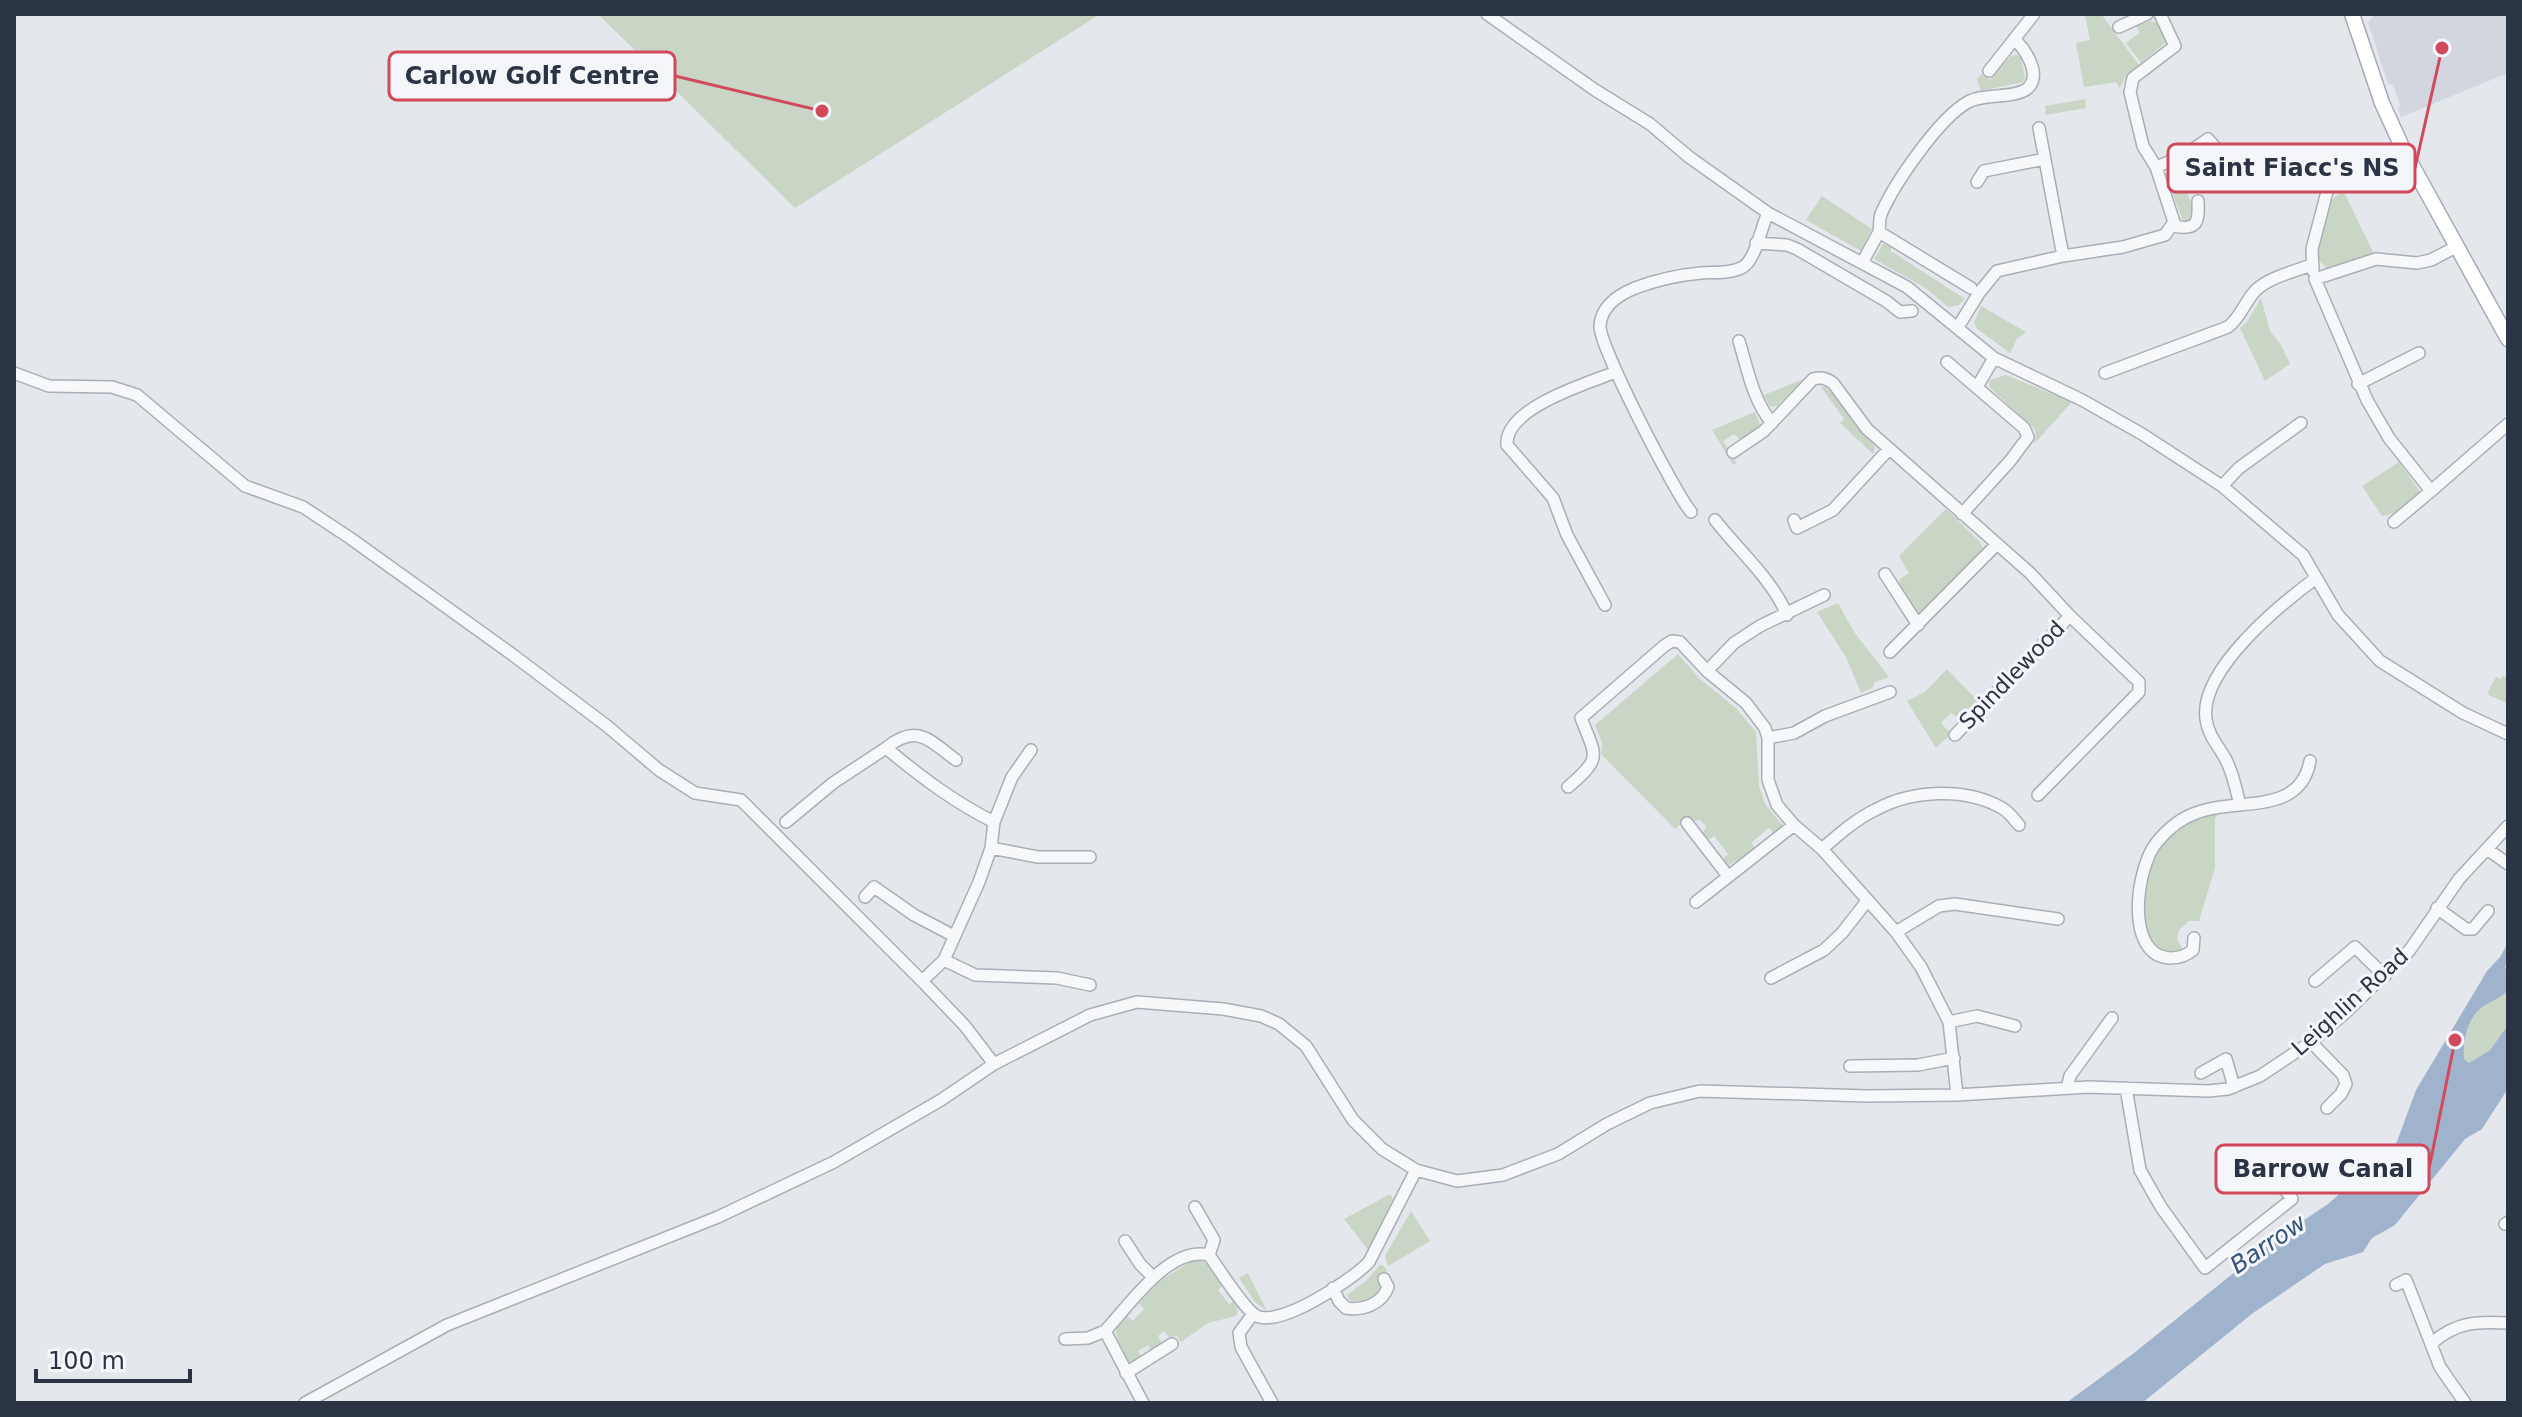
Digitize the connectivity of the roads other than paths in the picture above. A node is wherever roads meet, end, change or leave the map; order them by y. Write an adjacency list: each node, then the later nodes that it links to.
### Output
1 (1487, 14): 16 (street)
2 (2034, 14): 7 (street)
3 (2147, 14): 6 (street)
4 (2160, 14): 12 (street)
5 (2352, 14): 20 (main road)
6 (2119, 27)
7 (2014, 39): 8 (street); 18 (street)
8 (1989, 71)
9 (2039, 128): 11 (street)
10 (2222, 155): 12 (street)
11 (2045, 159): 13 (street); 21 (street)
12 (2156, 167): 17 (street)
13 (1977, 182)
14 (2328, 188): 23 (street)
15 (2198, 201): 17 (street)
16 (1768, 213): 19 (street); 22 (street)
17 (2173, 226): 21 (street)
18 (1879, 232): 22 (street); 25 (street)
19 (1756, 243): 26 (street); 33 (street)
20 (2456, 247): 24 (street); 28 (main road)
21 (2063, 256): 27 (street)
22 (1862, 263): 27 (street)
23 (2311, 265): 24 (street); 35 (street)
24 (2315, 279): 36 (street)
25 (1971, 288)
26 (1912, 311)
27 (1958, 327): 31 (street)
28 (2508, 339)
29 (1739, 341): 38 (street)
30 (2419, 353): 36 (street)
31 (1994, 358): 37 (street); 43 (street)
32 (1947, 362): 37 (street)
33 (1616, 372): 45 (street); 54 (street)
34 (14, 373): 95 (street)
35 (2105, 373)
36 (2358, 384): 44 (street)
37 (1977, 387): 46 (street)
38 (1772, 423): 41 (street, Spindlewood); 42 (street, Spindlewood)
39 (2301, 423): 43 (street)
40 (2508, 424): 44 (street)
41 (1889, 449): 46 (street, Spindlewood); 48 (street)
42 (1733, 452)
43 (2222, 486): 52 (street)
44 (2431, 491): 49 (street)
45 (1691, 512)
46 (1962, 514): 50 (street, Spindlewood)
47 (1715, 520): 55 (street)
48 (1794, 520)
49 (2394, 522)
50 (1996, 545): 56 (street, Spindlewood); 57 (street)
51 (1885, 574): 57 (street)
52 (2316, 578): 61 (street); 70 (street)
53 (1824, 595): 55 (street)
54 (1605, 605)
55 (1787, 615): 59 (street)
56 (2070, 616): 62 (street, Spindlewood); 69 (street, Spindlewood)
57 (1918, 625): 58 (street)
58 (1890, 652)
59 (1707, 671): 63 (street); 68 (street)
60 (1890, 692): 63 (street)
61 (2508, 734)
62 (1955, 735)
63 (1768, 738): 74 (street)
64 (886, 748): 66 (street); 71 (street); 72 (street)
65 (1031, 750): 72 (street)
66 (956, 760)
67 (2310, 761): 70 (street)
68 (1568, 787)
69 (2038, 795)
70 (2240, 805): 91 (street)
71 (786, 822)
72 (994, 822): 77 (street)
73 (1687, 823): 82 (street)
74 (1794, 825): 78 (street); 82 (street)
75 (2019, 825): 78 (street)
76 (2508, 826): 79 (street, Leighlin Road)
77 (991, 848): 80 (street); 90 (street)
78 (1822, 849): 84 (street)
79 (2487, 849): 81 (street); 86 (street, Leighlin Road)
80 (1090, 857)
81 (2508, 864)
82 (1728, 876): 85 (street)
83 (865, 897): 90 (street)
84 (1867, 901): 89 (street); 94 (street)
85 (1696, 902)
86 (2437, 908): 87 (street); 93 (street, Leighlin Road)
87 (2488, 911)
88 (2058, 919): 89 (street)
89 (1896, 932): 99 (street)
90 (954, 936): 92 (street)
91 (2194, 938)
92 (944, 960): 95 (street); 97 (street)
93 (2385, 976): 96 (street); 101 (street, Leighlin Road)
94 (1771, 978)
95 (922, 981): 103 (street)
96 (2315, 981)
97 (1090, 985)
98 (2112, 1018): 107 (street)
99 (1949, 1022): 100 (street); 102 (street)
100 (2015, 1026)
101 (2311, 1042): 106 (street, Leighlin Road); 110 (street)
102 (1954, 1058): 104 (street); 109 (street)
103 (994, 1064): 111 (street, Leighlin Road); 127 (street, Leighlin Road)
104 (1850, 1066)
105 (2201, 1073): 106 (street)
106 (2234, 1087): 108 (street, Leighlin Road)
107 (2067, 1088): 108 (street, Leighlin Road); 109 (street, Leighlin Road)
108 (2126, 1088): 112 (street)
109 (1957, 1095): 111 (street, Leighlin Road)
110 (2327, 1108)
111 (1416, 1170): 119 (street)
112 (2281, 1184)
113 (1195, 1207): 115 (street)
114 (1125, 1241): 116 (street)
115 (1209, 1255): 116 (street); 120 (street)
116 (1153, 1277): 122 (street)
117 (1384, 1279): 119 (street)
118 (2396, 1285): 124 (street)
119 (1333, 1288): 120 (street)
120 (1253, 1314): 129 (street)
121 (2508, 1323): 124 (street)
122 (1105, 1331): 123 (street); 126 (street)
123 (1065, 1339)
124 (2432, 1343): 130 (street)
125 (1172, 1344): 126 (street)
126 (1126, 1373): 128 (street)
127 (305, 1403)
128 (1143, 1403)
129 (1272, 1403)
130 (2465, 1403)

